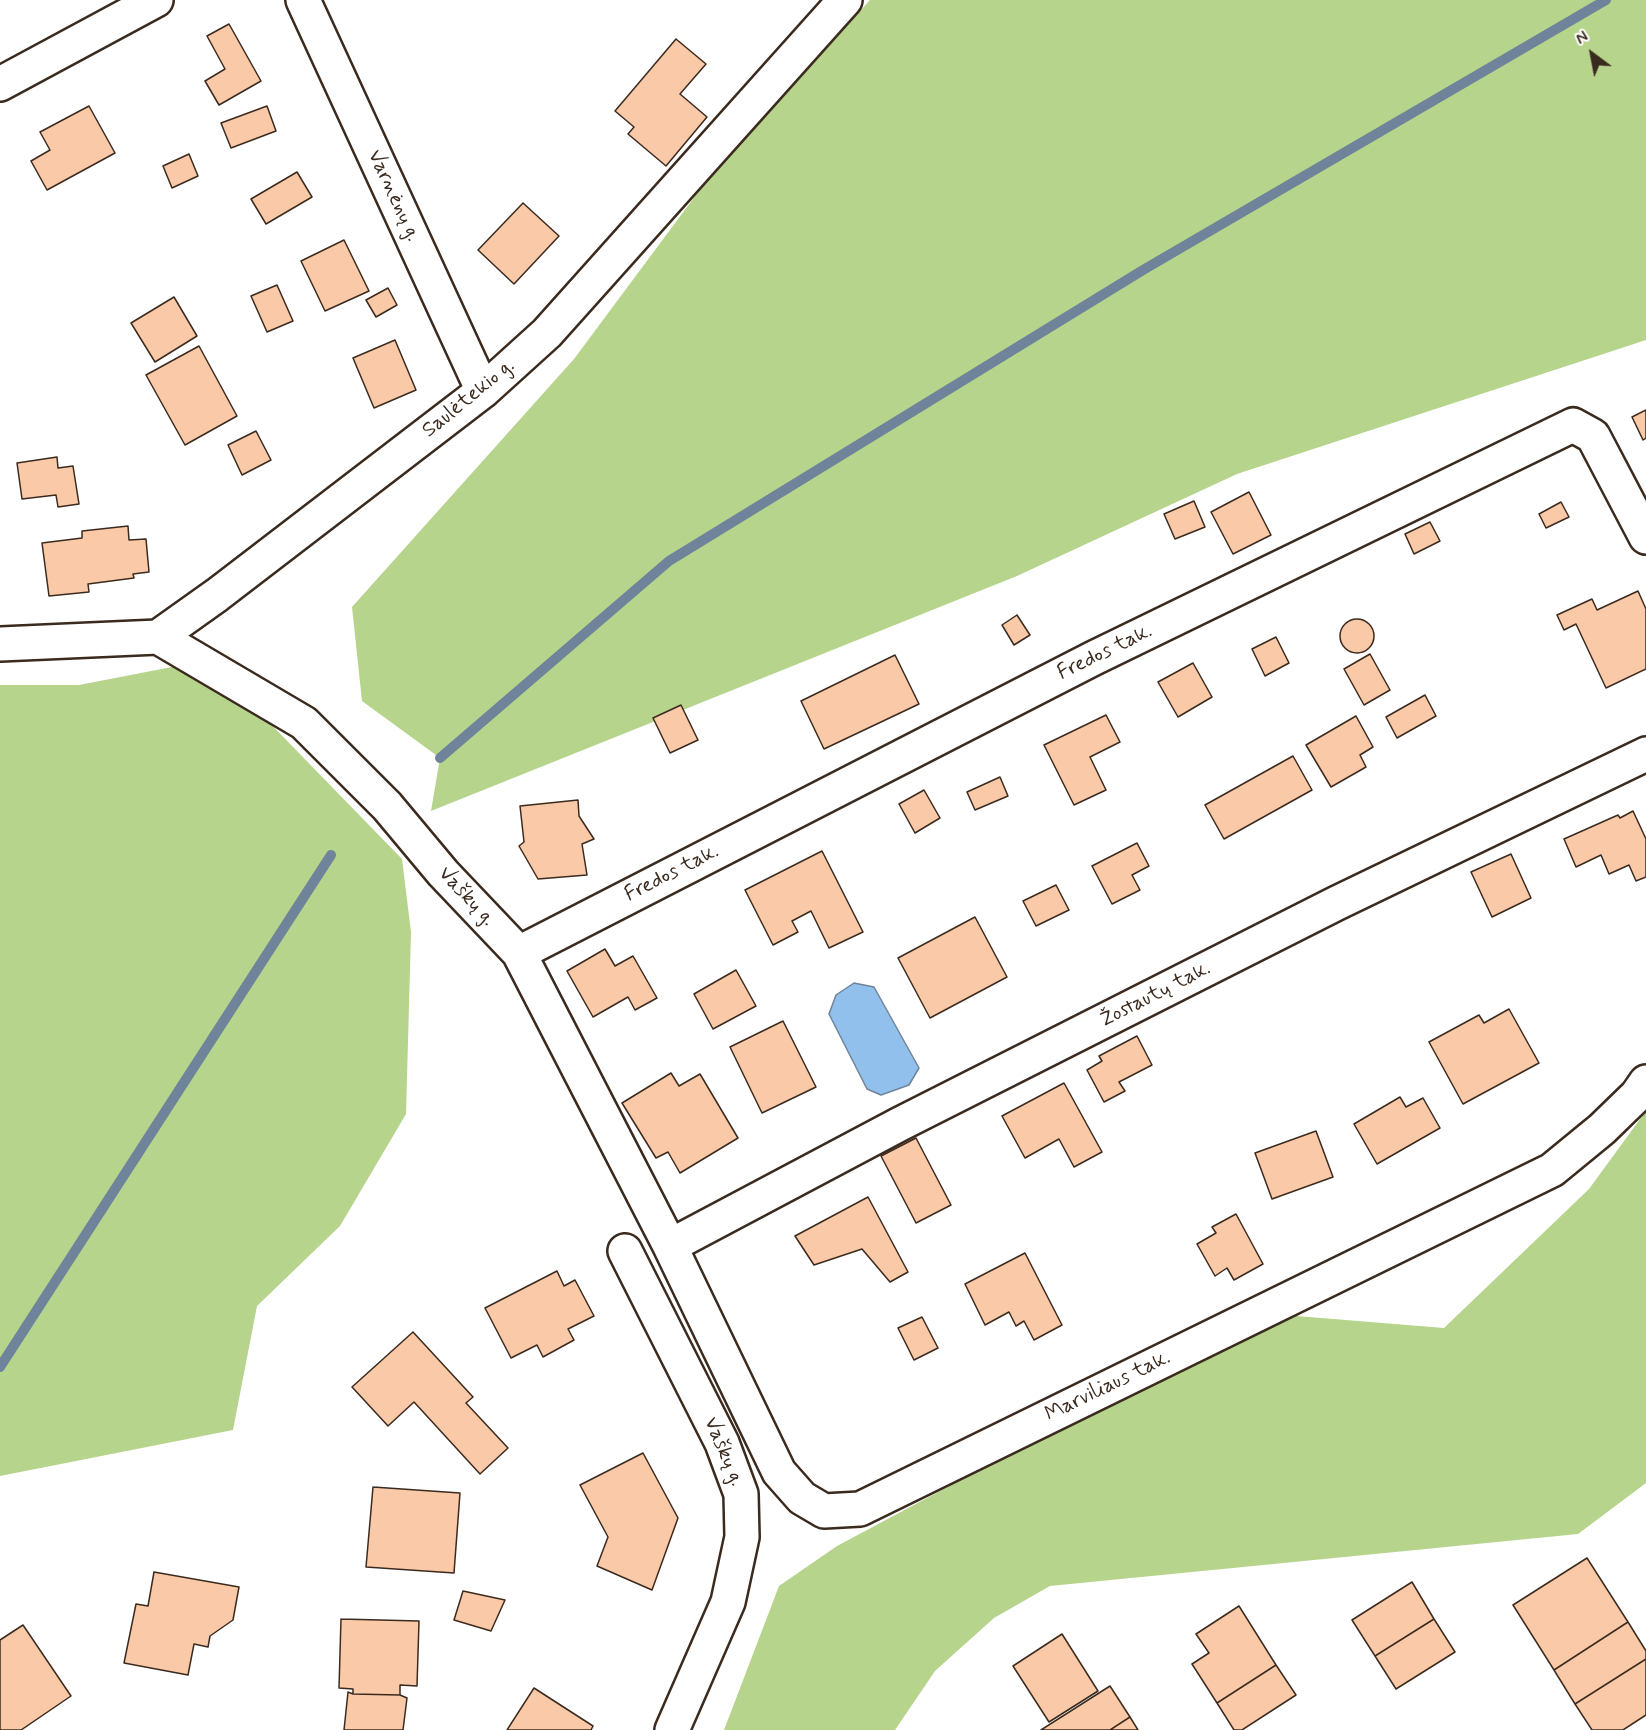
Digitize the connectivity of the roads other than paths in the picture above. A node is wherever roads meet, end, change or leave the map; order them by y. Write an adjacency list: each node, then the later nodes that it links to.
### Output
1 (156, 0): 4 (street)
2 (303, 0): 5 (street, Varnėnų g.)
3 (845, 0): 5 (street, Saulėtekio g.)
4 (0, 84)
5 (483, 391): 7 (street, Saulėtekio g.)
6 (1646, 537): 10 (street, Fredos tak.)
7 (158, 637): 8 (street); 10 (street, Vaškų g.)
8 (0, 644)
9 (1646, 754): 12 (street, Žostautų tak.)
10 (519, 952): 12 (street, Vaškų g.)
11 (1646, 1082): 12 (street, Marviliaus tak.)
12 (670, 1246)
13 (625, 1251): 14 (street, Vaškų g.)
14 (672, 1730)

